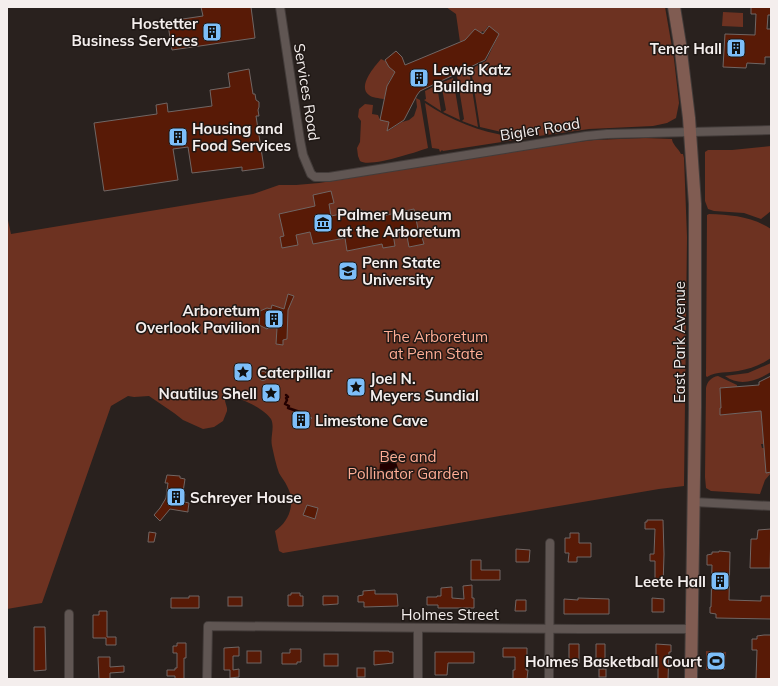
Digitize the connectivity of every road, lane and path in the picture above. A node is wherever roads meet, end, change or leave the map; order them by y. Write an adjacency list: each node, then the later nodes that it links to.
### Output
1 (280, 7): 5 (street, Services Road)
2 (674, 7): 4 (main road, East Park Avenue)
3 (771, 130): 4 (street, Bigler Road)
4 (690, 132): 5 (street, Bigler Road); 6 (main road, East Park Avenue)
5 (315, 177)
6 (694, 502): 7 (street); 12 (main road, East Park Avenue)
7 (771, 506)
8 (550, 543): 11 (street)
9 (69, 614): 13 (street)
10 (418, 628): 11 (street, Holmes Street); 14 (street, Holmes Street); 15 (street)
11 (549, 628): 12 (street, Holmes Street); 16 (street)
12 (692, 629): 17 (main road, East Park Avenue)
13 (69, 679)
14 (208, 679)
15 (418, 679)
16 (549, 679)
17 (691, 679)

